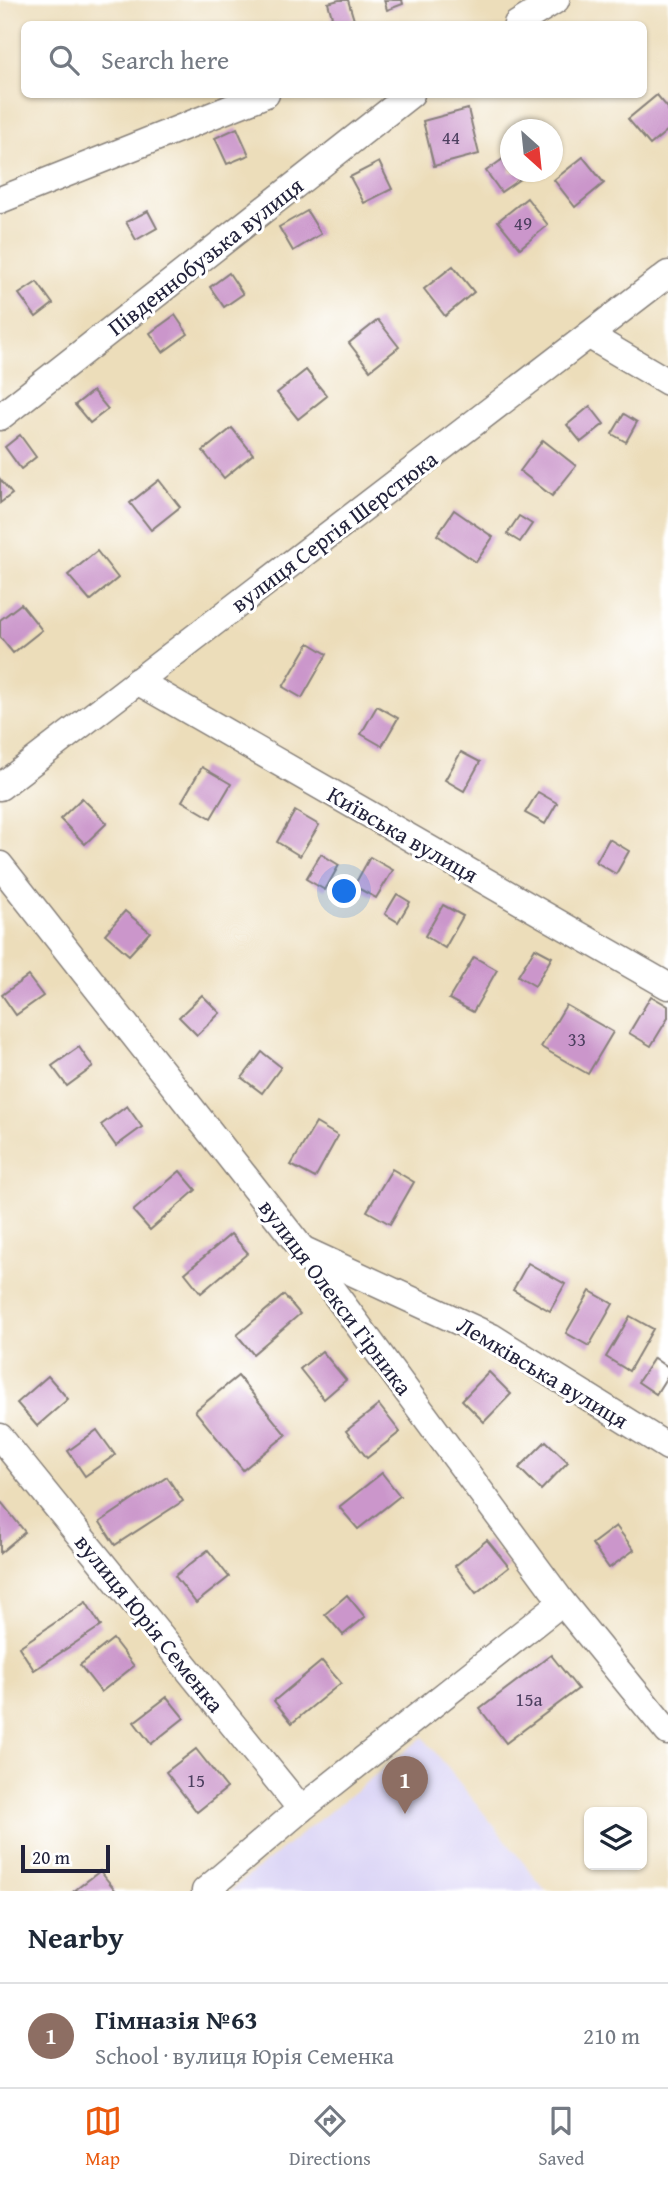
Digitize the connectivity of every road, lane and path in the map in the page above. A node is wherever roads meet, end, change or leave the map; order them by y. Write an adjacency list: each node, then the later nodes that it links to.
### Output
1 (556, 0): 2 (street)
2 (522, 21)
3 (256, 98): 5 (street)
4 (406, 98): 9 (street, Південнобузька вулиця)
5 (0, 200)
6 (668, 274): 7 (street, вулиця Сергія Шерстюка)
7 (590, 336): 8 (street); 10 (street, вулиця Сергія Шерстюка)
8 (668, 382)
9 (0, 417)
10 (138, 681): 11 (street, вулиця Сергія Шерстюка); 13 (street, Київська вулиця)
11 (0, 787)
12 (0, 865): 14 (street, вулиця Олекси Гірника)
13 (668, 986)
14 (302, 1250): 16 (street, Лемківська вулиця); 17 (street, вулиця Олекси Гірника)
15 (0, 1437): 19 (street, вулиця Юрія Семенка)
16 (668, 1447)
17 (562, 1602): 18 (street, вулиця Олекси Гірника); 19 (street)
18 (668, 1732)
19 (301, 1810): 20 (street)
20 (205, 1891)

